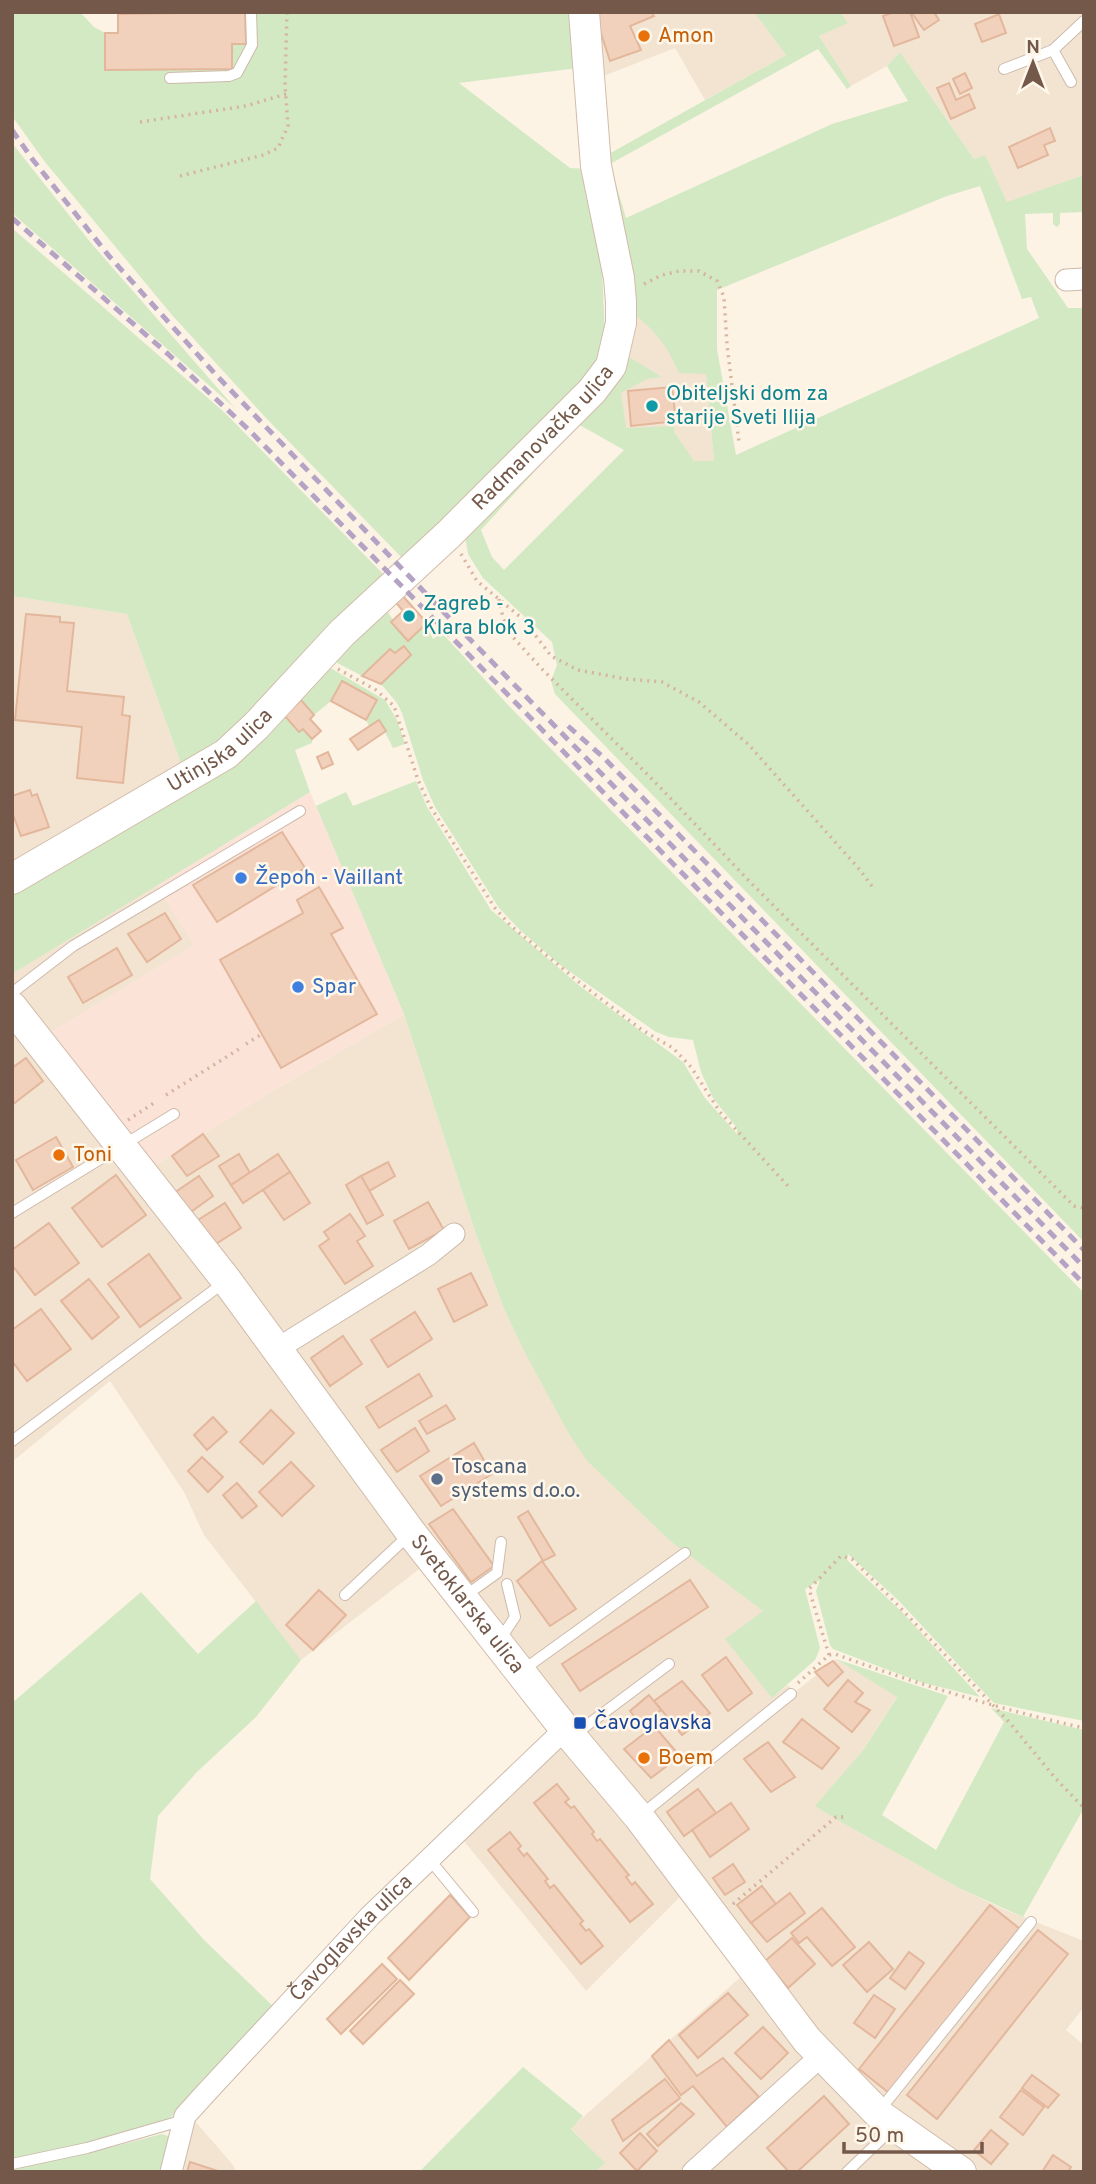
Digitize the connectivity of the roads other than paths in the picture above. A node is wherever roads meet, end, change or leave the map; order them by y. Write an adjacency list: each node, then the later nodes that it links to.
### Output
1 (251, 12): 6 (lane)
2 (584, 12): 8 (street, Radmanovačka ulica)
3 (1084, 21): 4 (lane)
4 (1053, 50): 5 (lane); 7 (lane)
5 (1004, 69)
6 (170, 78)
7 (1071, 82)
8 (398, 582): 10 (street, Utinjska ulica)
9 (300, 811): 11 (lane)
10 (12, 879)
11 (12, 993)
12 (20, 1021): 14 (street, Svetoklarska ulica)
13 (174, 1114): 14 (lane)
14 (125, 1133): 15 (lane); 17 (street, Svetoklarska ulica)
15 (12, 1213)
16 (454, 1234): 18 (street)
17 (227, 1280): 18 (street, Svetoklarska ulica); 19 (lane)
18 (277, 1349): 20 (street, Svetoklarska ulica)
19 (12, 1440)
20 (412, 1534): 24 (lane); 25 (street, Svetoklarska ulica)
21 (501, 1542): 25 (lane)
22 (685, 1553): 28 (lane)
23 (507, 1584): 26 (lane)
24 (345, 1595)
25 (462, 1598): 26 (street, Svetoklarska ulica)
26 (498, 1644): 28 (street, Svetoklarska ulica)
27 (669, 1664): 30 (lane)
28 (520, 1672): 30 (street, Svetoklarska ulica)
29 (791, 1694): 31 (lane)
30 (569, 1733): 31 (street, Svetoklarska ulica); 32 (street, Čavoglavska ulica)
31 (639, 1817): 35 (street, Svetoklarska ulica)
32 (429, 1859): 33 (lane); 37 (street, Čavoglavska ulica)
33 (474, 1912)
34 (1031, 1922): 36 (lane)
35 (821, 2056): 36 (street, Svetoklarska ulica); 40 (street)
36 (886, 2119): 41 (lane); 42 (street, Svetoklarska ulica)
37 (184, 2120): 38 (lane); 39 (street, Čavoglavska ulica)
38 (12, 2164)
39 (171, 2172)
40 (693, 2172)
41 (847, 2172)
42 (961, 2172)

